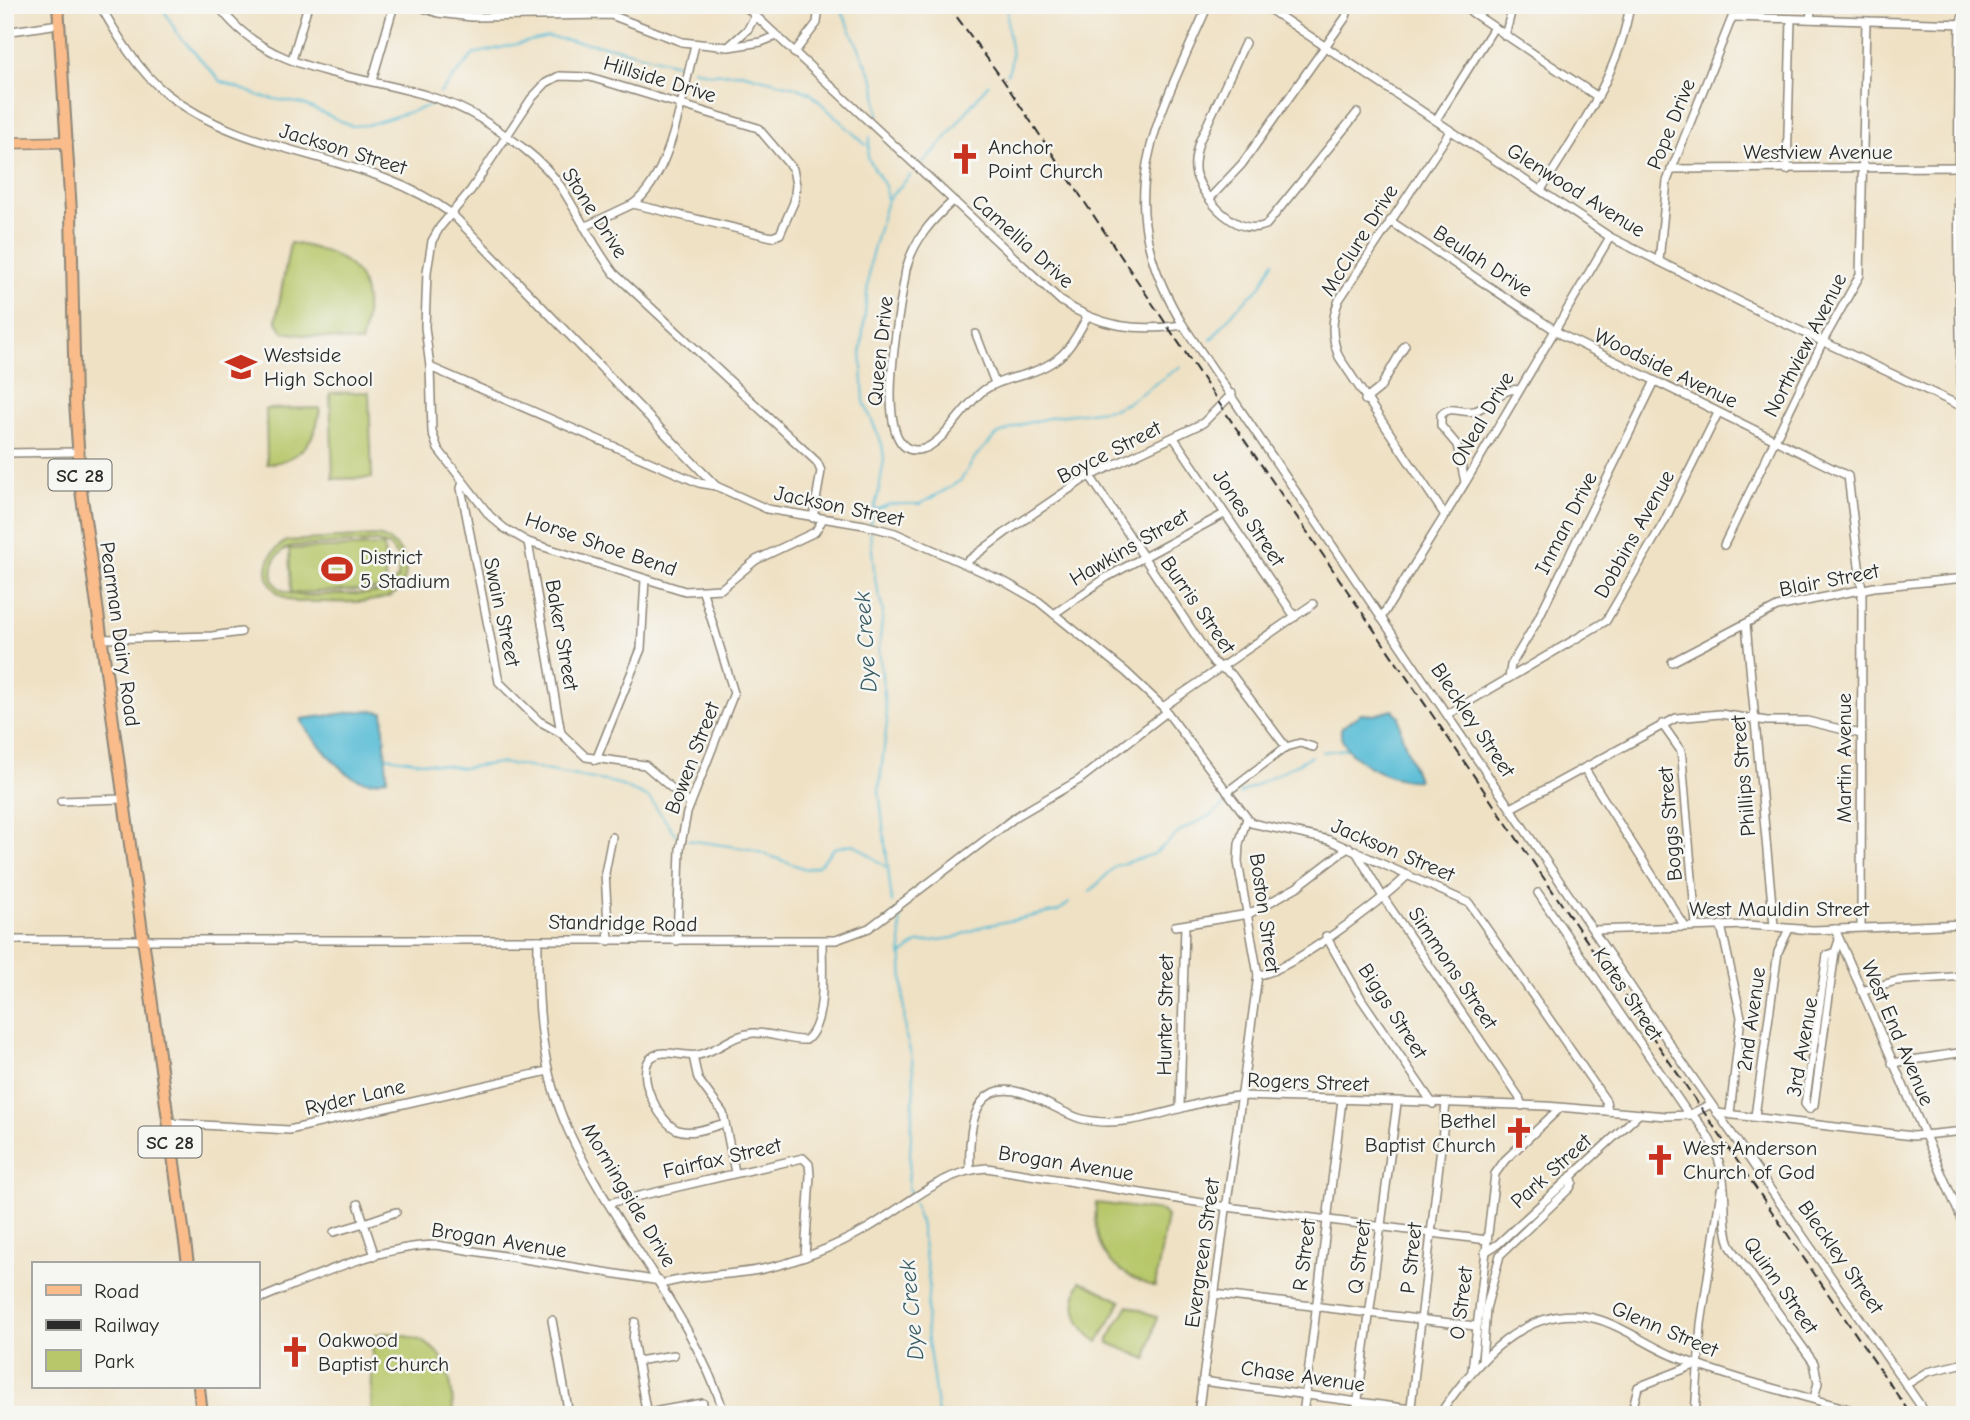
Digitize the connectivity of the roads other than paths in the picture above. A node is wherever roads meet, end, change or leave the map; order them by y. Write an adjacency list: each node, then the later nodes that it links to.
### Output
1 (58, 5): 25 (highway, Pearman Dairy Road / SC 28)
2 (100, 5): 54 (street, Jackson Street)
3 (218, 5): 36 (street, Stone Drive)
4 (308, 5): 36 (street)
5 (394, 5): 37 (street)
6 (415, 5): 19 (street)
7 (528, 5): 19 (street)
8 (744, 5): 20 (street, Camellia Drive)
9 (819, 5): 35 (street)
10 (1208, 5): 61 (street, Bleckley Street)
11 (1263, 5): 33 (street, Glenwood Avenue)
12 (1349, 5): 33 (street)
13 (1461, 5): 27 (street)
14 (1513, 5): 30 (street)
15 (1630, 5): 38 (street)
16 (1737, 5): 21 (street, Pope Drive)
17 (1812, 5): 23 (street)
18 (1965, 10): 26 (street)
19 (530, 15): 32 (street)
20 (755, 16): 29 (street, Camellia Drive); 34 (street)
21 (1734, 17): 22 (street); 47 (street, Pope Drive)
22 (1791, 19): 23 (street); 48 (street)
23 (1810, 19): 24 (street)
24 (1866, 20): 26 (street); 49 (street, Northview Avenue)
25 (59, 24): 28 (street); 44 (highway, Pearman Dairy Road / SC 28)
26 (1962, 24): 46 (street)
27 (1493, 29): 30 (street); 41 (street)
28 (5, 32)
29 (776, 36): 34 (street); 35 (street, Camellia Drive)
30 (1505, 36): 38 (street)
31 (1245, 43): 51 (street)
32 (695, 45): 34 (street); 39 (street)
33 (1324, 46): 41 (street, Glenwood Avenue); 51 (street)
34 (728, 47)
35 (794, 53): 52 (street, Camellia Drive)
36 (292, 60): 37 (street, Stone Drive)
37 (372, 81): 43 (street, Stone Drive)
38 (1598, 97): 50 (street)
39 (679, 104): 43 (street, Hillside Drive); 53 (street); 53 (street, Hillside Drive)
40 (1357, 113): 51 (street)
41 (1436, 120): 42 (street, Glenwood Avenue)
42 (1451, 130): 50 (street, Glenwood Avenue); 55 (street, McClure Drive)
43 (506, 137): 54 (street, Hillside Drive); 56 (street, Stone Drive)
44 (67, 142): 45 (main road); 77 (highway, Pearman Dairy Road / SC 28)
45 (5, 143)
46 (1962, 168): 49 (street, Westview Avenue); 59 (street)
47 (1671, 169): 48 (street, Westview Avenue); 58 (street, Pope Drive)
48 (1787, 170): 49 (street, Westview Avenue)
49 (1863, 170): 64 (street, Northview Avenue)
50 (1541, 191): 57 (street, Glenwood Avenue)
51 (1210, 197)
52 (953, 201): 60 (street, Camellia Drive); 68 (street, Queen Drive)
53 (633, 204): 56 (street)
54 (452, 214): 67 (street, Hillside Drive); 82 (street, Jackson Street)
55 (1391, 221): 62 (street, Beulah Drive); 72 (street, McClure Drive)
56 (584, 227): 86 (street, Stone Drive)
57 (1610, 237): 58 (street, Glenwood Avenue); 62 (street, ONeal Drive)
58 (1659, 261): 64 (street, Glenwood Avenue)
59 (1962, 277): 66 (street)
60 (1087, 317): 61 (street, Camellia Drive); 68 (street, Queen Drive)
61 (1183, 325): 71 (street, Bleckley Street)
62 (1556, 330): 69 (street, Woodside Avenue); 70 (street, ONeal Drive)
63 (976, 334): 68 (street)
64 (1823, 341): 73 (street, Glenwood Avenue); 76 (street, Northview Avenue)
65 (1405, 345): 72 (street)
66 (1962, 359): 73 (street)
67 (430, 367): 80 (street, Horse Shoe Bend); 82 (street)
68 (996, 383)
69 (1654, 383): 74 (street, Woodside Avenue); 105 (street, Inman Drive)
70 (1520, 390): 81 (street, ONeal Drive); 81 (street)
71 (1231, 394): 75 (street, Boyce Street); 99 (street, Bleckley Street)
72 (1365, 400): 85 (street, McClure Drive)
73 (1963, 407): 83 (street)
74 (1718, 413): 76 (street, Woodside Avenue); 105 (street, Dobbins Avenue)
75 (1174, 438): 79 (street, Boyce Street); 84 (street, Jones Street)
76 (1776, 442): 89 (street, Northview Avenue); 94 (street, Woodside Avenue)
77 (78, 452): 78 (street); 102 (highway, Pearman Dairy Road / SC 28)
78 (5, 453)
79 (1090, 476): 90 (street, Burris Street); 91 (street, Boyce Street)
80 (463, 482): 88 (street, Horse Shoe Bend); 110 (street, Swain Street)
81 (1465, 483): 85 (street, ONeal Drive)
82 (716, 486): 86 (street, Jackson Street)
83 (1965, 486)
84 (1224, 514): 90 (street, Hawkins Street); 98 (street, Jones Street)
85 (1444, 514): 99 (street, ONeal Drive)
86 (813, 518): 87 (street, Jackson Street)
87 (823, 519): 91 (street, Jackson Street); 95 (street)
88 (528, 542): 93 (street, Horse Shoe Bend); 110 (street, Baker Street)
89 (1724, 545)
90 (1143, 556): 97 (street, Hawkins Street); 104 (street, Burris Street)
91 (965, 563): 97 (street, Jackson Street)
92 (1965, 578): 94 (street, Blair Street)
93 (645, 579): 95 (street, Horse Shoe Bend); 114 (street)
94 (1861, 590): 100 (street, Blair Street); 111 (street, Martin Avenue)
95 (703, 592): 120 (street, Bowen Street)
96 (1313, 604): 98 (street, Standridge Road)
97 (1054, 614): 106 (street, Jackson Street)
98 (1295, 617): 104 (street, Standridge Road)
99 (1381, 618): 107 (street, Bleckley Street)
100 (1746, 624): 103 (street, Blair Street); 108 (street, Phillips Street)
101 (242, 632): 102 (street)
102 (101, 639): 118 (highway, Pearman Dairy Road / SC 28)
103 (1672, 662)
104 (1219, 668): 106 (street, Standridge Road); 112 (street, Burris Street)
105 (1509, 678): 107 (street, Dobbins Avenue)
106 (1165, 709): 117 (street, Jackson Street); 148 (street, Standridge Road)
107 (1448, 714): 121 (street, Bleckley Street)
108 (1756, 719): 109 (street); 111 (street); 135 (street, Phillips Street)
109 (1662, 724): 116 (street); 132 (street, Boggs Street)
110 (561, 733): 114 (street, Swain Street)
111 (1861, 734): 136 (street, Martin Avenue)
112 (1286, 747): 113 (street); 117 (street)
113 (1312, 747)
114 (596, 760): 120 (street, Swain Street)
115 (1965, 764): 129 (street)
116 (1584, 768): 121 (street); 131 (street)
117 (1227, 792): 122 (street, Jackson Street)
118 (123, 799): 119 (street); 145 (highway, Pearman Dairy Road / SC 28)
119 (61, 801)
120 (690, 804): 147 (street, Bowen Street)
121 (1511, 808): 139 (street, Bleckley Street)
122 (1247, 818): 124 (street, Jackson Street); 128 (street, Boston Street)
123 (612, 837): 146 (street)
124 (1352, 848): 125 (street, Jackson Street); 127 (street, Simmons Street); 128 (street)
125 (1408, 875): 127 (street); 166 (street, Jackson Street)
126 (1538, 893): 170 (street, Kates Street)
127 (1383, 897): 140 (street); 163 (street, Simmons Street)
128 (1250, 914): 130 (street); 150 (street, Boston Street)
129 (1964, 924): 136 (street, West Mauldin Street); 141 (street)
130 (1185, 925): 134 (street); 164 (street, Hunter Street)
131 (1684, 925): 132 (street, West Mauldin Street); 139 (street, West Mauldin Street)
132 (1696, 925): 133 (street, West Mauldin Street)
133 (1721, 925): 135 (street, West Mauldin Street); 168 (street)
134 (1175, 926)
135 (1774, 926): 137 (street, West Mauldin Street)
136 (1861, 927): 138 (street, West Mauldin Street)
137 (1789, 929): 138 (street, West Mauldin Street); 171 (street, 2nd Avenue)
138 (1835, 929): 144 (street, West End Avenue)
139 (1593, 930): 162 (street, Bleckley Street)
140 (1326, 936): 150 (street); 160 (street, Biggs Street)
141 (1965, 937)
142 (5, 940): 145 (street, Standridge Road)
143 (538, 940): 145 (street, Standridge Road); 146 (street, Standridge Road); 156 (street, Morningside Drive)
144 (1839, 940): 149 (street, 3rd Avenue); 152 (street, West End Avenue)
145 (143, 941): 172 (highway, Pearman Dairy Road / SC 28)
146 (610, 941): 147 (street, Standridge Road)
147 (677, 941): 148 (street, Standridge Road)
148 (822, 942): 154 (street)
149 (1835, 951): 149 (street, 3rd Avenue)
150 (1258, 975): 157 (street, Boston Street)
151 (1965, 976): 152 (street)
152 (1861, 991): 155 (street, West End Avenue)
153 (1965, 1052): 155 (street)
154 (693, 1056): 173 (street); 173 (street)
155 (1892, 1063): 175 (street, West End Avenue)
156 (548, 1071): 172 (street, Ryder Lane); 181 (street, Morningside Drive)
157 (1242, 1096): 158 (street, Rogers Street); 164 (street, Rogers Street); 182 (street, Evergreen Street)
158 (1342, 1100): 159 (street, Rogers Street); 184 (street, R Street)
159 (1396, 1103): 160 (street, Rogers Street); 186 (street, Q Street)
160 (1433, 1104): 161 (street, Rogers Street)
161 (1446, 1104): 163 (street, Rogers Street); 189 (street, P Street)
162 (1711, 1104): 167 (street, Bleckley Street); 170 (street, Rogers Street)
163 (1522, 1106): 165 (street, Rogers Street)
164 (1180, 1107): 176 (street, Rogers Street)
165 (1560, 1108): 166 (street, Rogers Street); 190 (street, O Street)
166 (1608, 1111): 169 (street, Rogers Street)
167 (1717, 1113): 168 (street); 211 (street, Bleckley Street)
168 (1730, 1113): 171 (street)
169 (1639, 1114): 170 (street, Rogers Street); 178 (street, Park Street)
170 (1690, 1115): 179 (street, Quinn Street)
171 (1755, 1116): 175 (street)
172 (168, 1123): 194 (highway, Pearman Dairy Road / SC 28)
173 (726, 1123): 177 (street)
174 (1965, 1131): 175 (street)
175 (1924, 1136): 187 (street, West End Avenue)
176 (970, 1169): 182 (street, Brogan Avenue); 193 (street, Brogan Avenue)
177 (735, 1172): 181 (street, Fairfax Street); 193 (street, Fairfax Street)
178 (1571, 1176): 191 (street, Park Street); 205 (street)
179 (1723, 1177): 208 (street); 214 (street, Quinn Street)
180 (358, 1203): 185 (street)
181 (609, 1203): 195 (street, Morningside Drive)
182 (1227, 1207): 184 (street, Brogan Avenue); 196 (street, Evergreen Street)
183 (396, 1212): 185 (street)
184 (1326, 1221): 186 (street, Brogan Avenue); 198 (street, R Street)
185 (364, 1223): 188 (street); 192 (street)
186 (1380, 1227): 189 (street, Brogan Avenue); 199 (street, Q Street)
187 (1965, 1227)
188 (334, 1232)
189 (1432, 1233): 190 (street, Brogan Avenue); 201 (street, P Street)
190 (1487, 1240): 191 (street, O Street)
191 (1485, 1252): 203 (street, O Street)
192 (374, 1256): 195 (street, Brogan Avenue); 197 (street, Brogan Avenue)
193 (805, 1257): 195 (street, Brogan Avenue)
194 (188, 1262)
195 (661, 1283): 223 (street, Morningside Drive)
196 (1214, 1294): 198 (street); 210 (street, Evergreen Street)
197 (259, 1299)
198 (1315, 1307): 199 (street); 213 (street, R Street)
199 (1370, 1314): 201 (street); 215 (street, Q Street)
200 (552, 1320): 222 (street)
201 (1422, 1320): 203 (street); 218 (street, P Street)
202 (635, 1322): 206 (street)
203 (1475, 1326): 209 (street, O Street)
204 (674, 1355): 206 (street)
205 (1482, 1360): 208 (street, Glenn Street); 209 (street, Glenn Street)
206 (637, 1361): 219 (street)
207 (1965, 1363): 211 (street)
208 (1698, 1364): 214 (street, Glenn Street); 227 (street); 228 (street)
209 (1472, 1370): 220 (street, Glenn Street)
210 (1202, 1381): 213 (street, Chase Avenue); 224 (street, Evergreen Street)
211 (1907, 1384): 230 (street, Bleckley Street)
212 (199, 1388): 221 (highway)
213 (1305, 1395): 215 (street, Chase Avenue); 225 (street, R Street)
214 (1814, 1398): 217 (street, Glenn Street)
215 (1358, 1401): 218 (street, Chase Avenue); 226 (street, Q Street)
216 (703, 1403): 219 (street)
217 (1838, 1410): 229 (street, Glenn Street)
218 (1410, 1411): 220 (street, Chase Avenue)
219 (647, 1414)
220 (1439, 1414)
221 (202, 1415)
222 (569, 1415)
223 (725, 1415)
224 (1198, 1415)
225 (1303, 1415)
226 (1356, 1415)
227 (1631, 1415)
228 (1695, 1415)
229 (1869, 1415)
230 (1927, 1415)

